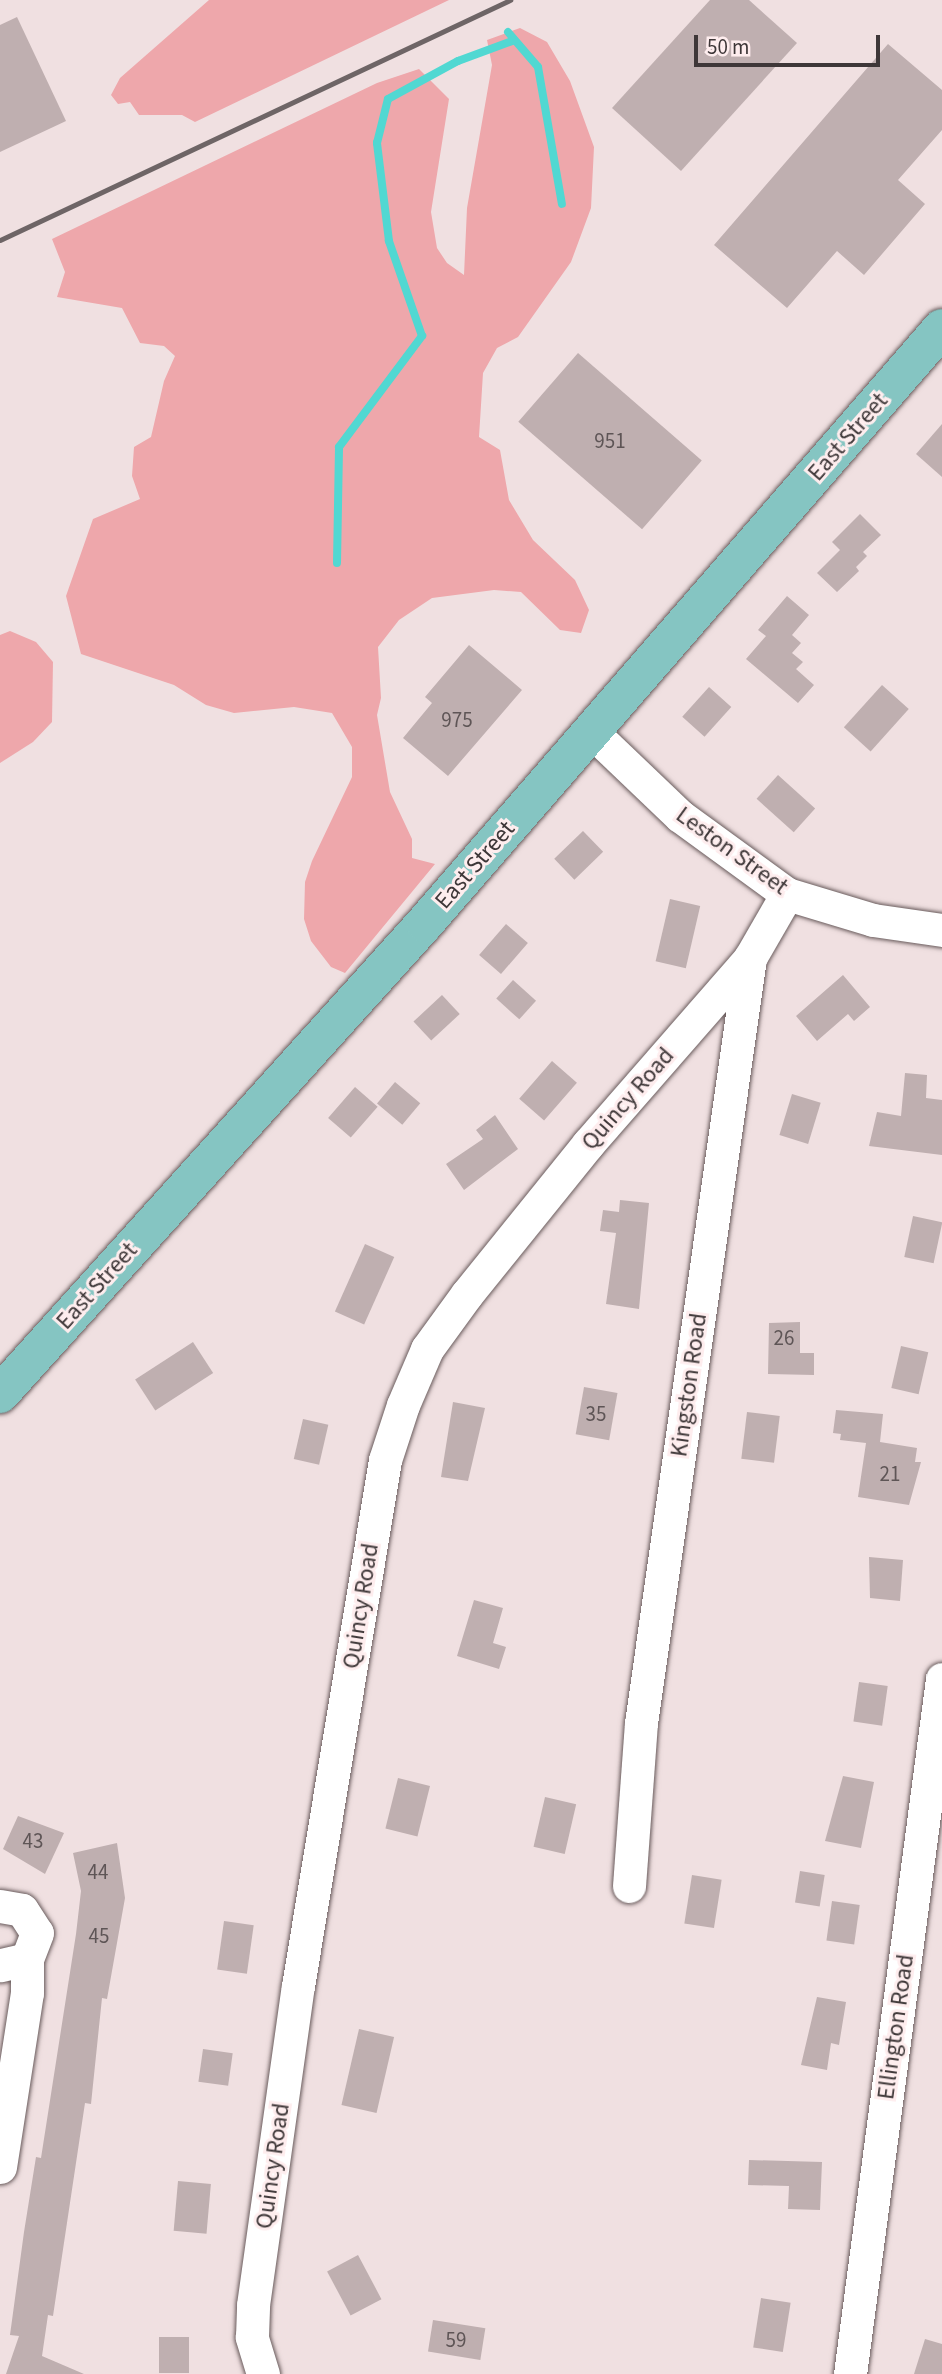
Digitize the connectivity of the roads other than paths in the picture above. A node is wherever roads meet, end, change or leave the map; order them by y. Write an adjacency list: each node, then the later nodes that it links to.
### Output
1 (942, 328): 2 (main road, East Street)
2 (590, 730): 3 (street, Leston Street); 6 (main road, East Street)
3 (787, 894): 4 (street, Leston Street); 5 (street, Kingston Road)
4 (942, 930)
5 (750, 958): 8 (street, Kingston Road); 12 (street, Quincy Road)
6 (0, 1394)
7 (942, 1679): 13 (street, Ellington Road)
8 (629, 1886)
9 (0, 1906): 10 (street)
10 (13, 1962): 11 (street)
11 (0, 2167)
12 (262, 2373)
13 (850, 2374)

